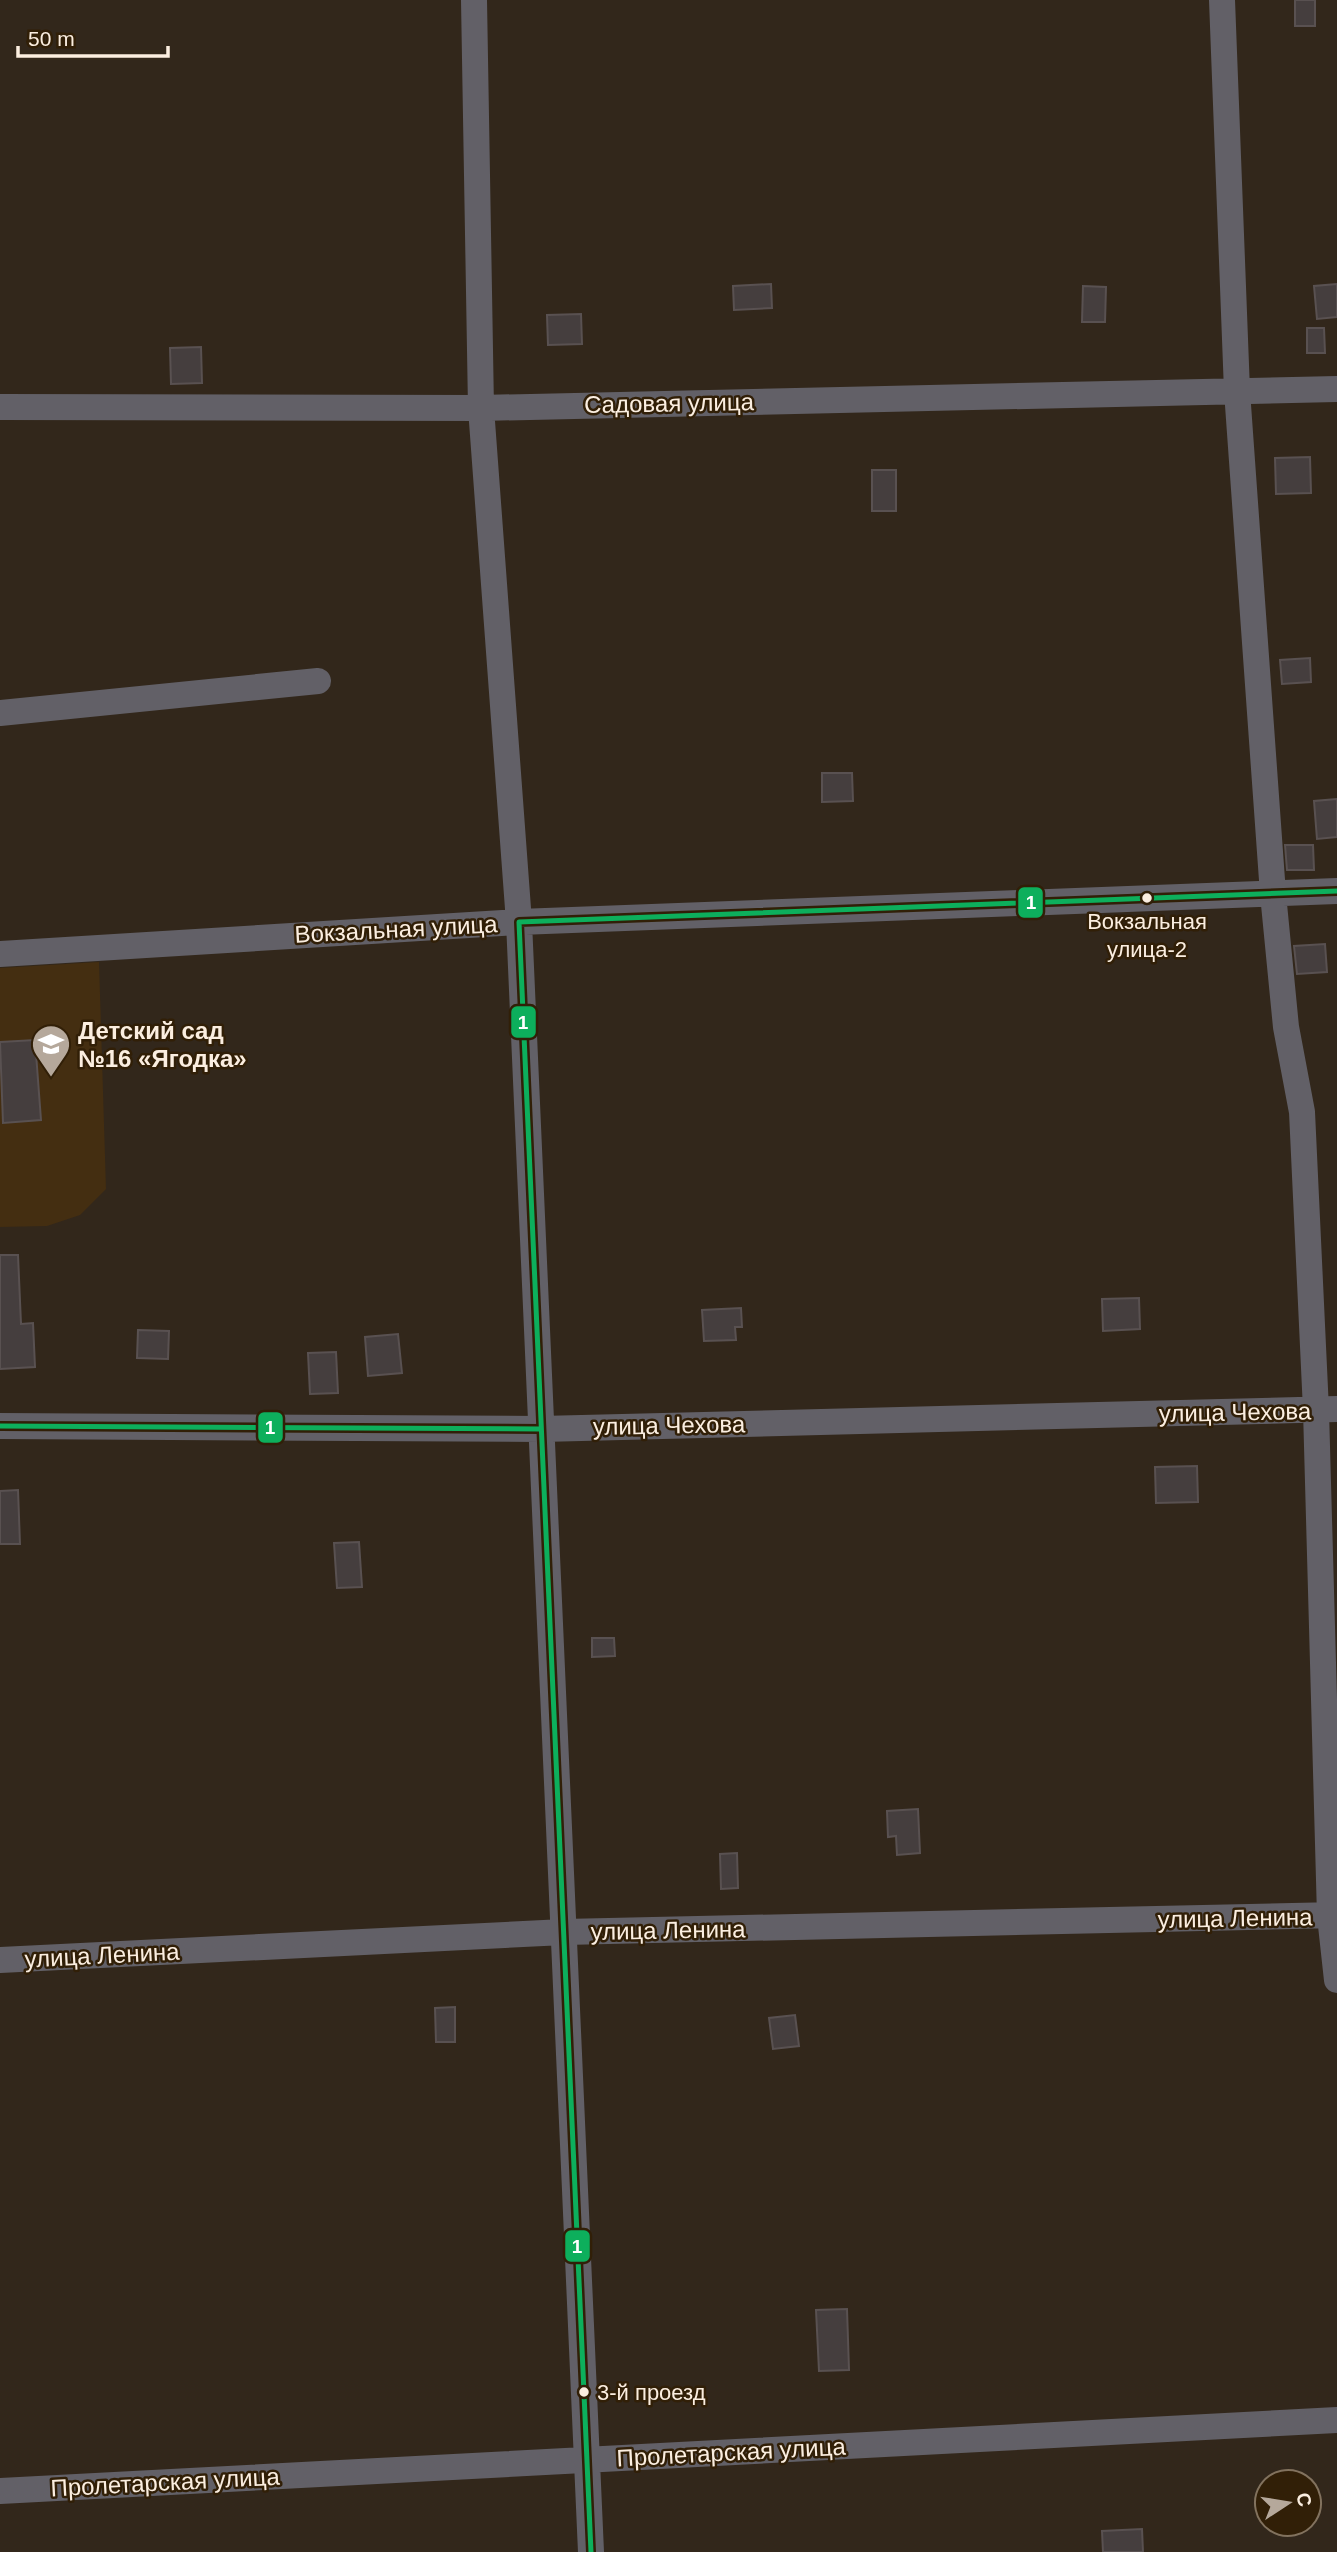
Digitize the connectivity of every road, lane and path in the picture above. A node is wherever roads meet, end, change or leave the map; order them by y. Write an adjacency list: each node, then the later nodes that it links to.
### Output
1 (474, 0): 6 (street)
2 (1222, 0): 4 (street)
3 (1337, 389): 4 (street, Садовая улица)
4 (1237, 391): 6 (street, Садовая улица); 10 (street)
5 (0, 407): 6 (street, Садовая улица)
6 (481, 408): 11 (street)
7 (318, 681): 8 (street)
8 (0, 713)
9 (1337, 891): 10 (street, Вокзальная улица)
10 (1273, 894): 11 (street, Вокзальная улица); 13 (street)
11 (519, 922): 12 (street, Вокзальная улица); 15 (street)
12 (0, 954)
13 (1326, 1409): 15 (street, улица Чехова); 16 (street)
14 (0, 1426): 15 (street, улица Чехова)
15 (541, 1429): 17 (street)
16 (1333, 1915): 17 (street, улица Ленина); 19 (street)
17 (564, 1932): 18 (street, улица Ленина); 21 (street)
18 (0, 1960)
19 (1337, 1980)
20 (1337, 2420): 21 (street, Пролетарская улица)
21 (588, 2460): 22 (street, Пролетарская улица); 23 (street)
22 (0, 2491)
23 (591, 2552)

